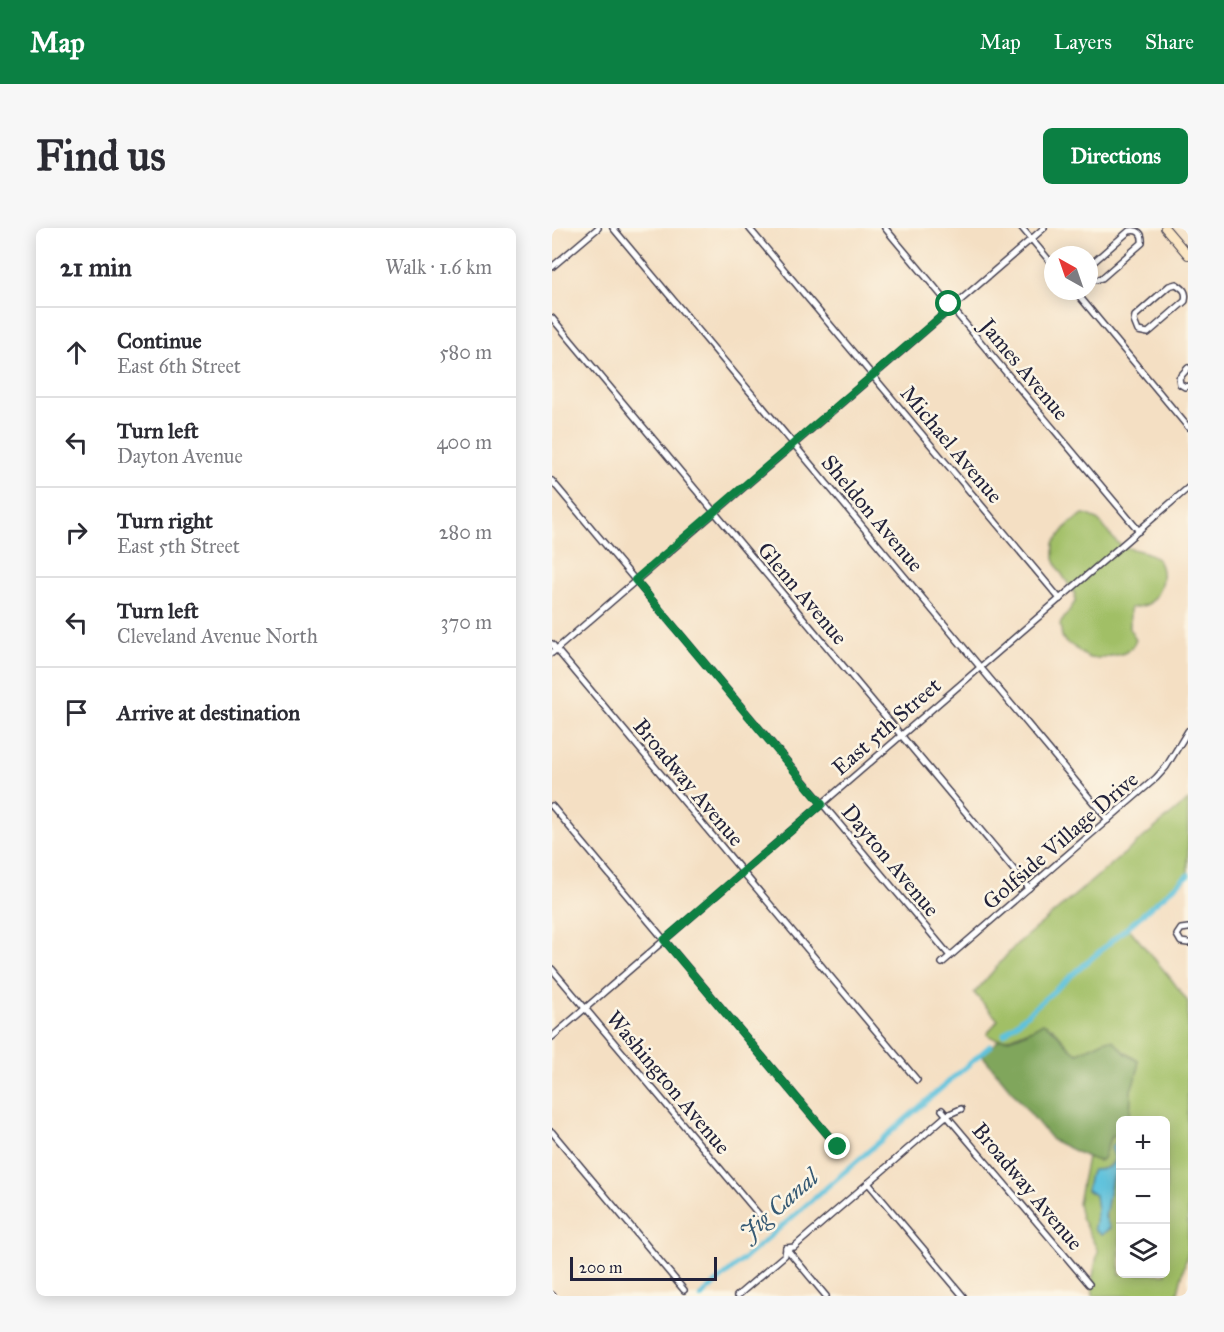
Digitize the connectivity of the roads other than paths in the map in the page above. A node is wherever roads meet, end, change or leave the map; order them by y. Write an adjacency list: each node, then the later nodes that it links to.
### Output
1 (598, 228): 13 (street)
2 (613, 228): 23 (street, Sheldon Avenue)
3 (749, 228): 20 (street, Michael Avenue)
4 (885, 228): 17 (street, James Avenue)
5 (1022, 228): 9 (street)
6 (1044, 228): 9 (street)
7 (1165, 228): 11 (main road)
8 (1143, 230): 12 (street); 14 (street)
9 (1031, 239): 10 (street); 17 (street)
10 (1044, 254)
11 (1188, 255)
12 (1098, 258)
13 (552, 267)
14 (1098, 279)
15 (1186, 286): 15 (street)
16 (1082, 300): 22 (street)
17 (952, 307): 20 (street); 27 (street, James Avenue)
18 (552, 318): 26 (street, Glenn Avenue)
19 (1188, 368): 21 (street)
20 (872, 375): 23 (street); 29 (street, Michael Avenue)
21 (1188, 386)
22 (1188, 427)
23 (793, 444): 26 (street); 31 (street, Sheldon Avenue)
24 (552, 481): 28 (street, Dayton Avenue)
25 (1188, 488): 27 (street, East 5th Street)
26 (715, 512): 28 (street); 33 (street, Glenn Avenue)
27 (1138, 531): 29 (street, East 5th Street)
28 (635, 580): 30 (street); 34 (street, Dayton Avenue)
29 (1060, 599): 31 (street, East 5th Street)
30 (553, 648): 37 (street, Broadway Avenue)
31 (980, 667): 33 (street, East 5th Street); 36 (street, Sheldon Avenue)
32 (1188, 731): 36 (street, Golfside Village Drive)
33 (901, 735): 34 (street, East 5th Street); 38 (street, Glenn Avenue)
34 (822, 804): 37 (street, East 5th Street); 42 (street, Dayton Avenue)
35 (552, 806): 40 (street)
36 (1108, 820): 38 (street, Golfside Village Drive)
37 (743, 872): 40 (street, East 5th Street); 47 (street, Broadway Avenue)
38 (1029, 888): 42 (street, Golfside Village Drive)
39 (1188, 928): 41 (street)
40 (664, 940): 45 (street, East 5th Street); 52 (street)
41 (1188, 943)
42 (950, 956): 43 (street, Golfside Village Drive)
43 (942, 963)
44 (552, 969): 45 (street, Washington Avenue)
45 (585, 1008): 46 (street, East 5th Street); 54 (street, Washington Avenue)
46 (552, 1037)
47 (917, 1080)
48 (961, 1109): 50 (street)
49 (942, 1110): 50 (street, Broadway Avenue)
50 (947, 1115): 53 (street); 56 (street, Broadway Avenue)
51 (552, 1132): 57 (street)
52 (838, 1147)
53 (868, 1183): 55 (street); 60 (street)
54 (761, 1217)
55 (786, 1248): 58 (street); 59 (street)
56 (1089, 1284)
57 (684, 1290)
58 (737, 1296)
59 (826, 1296)
60 (963, 1296)

